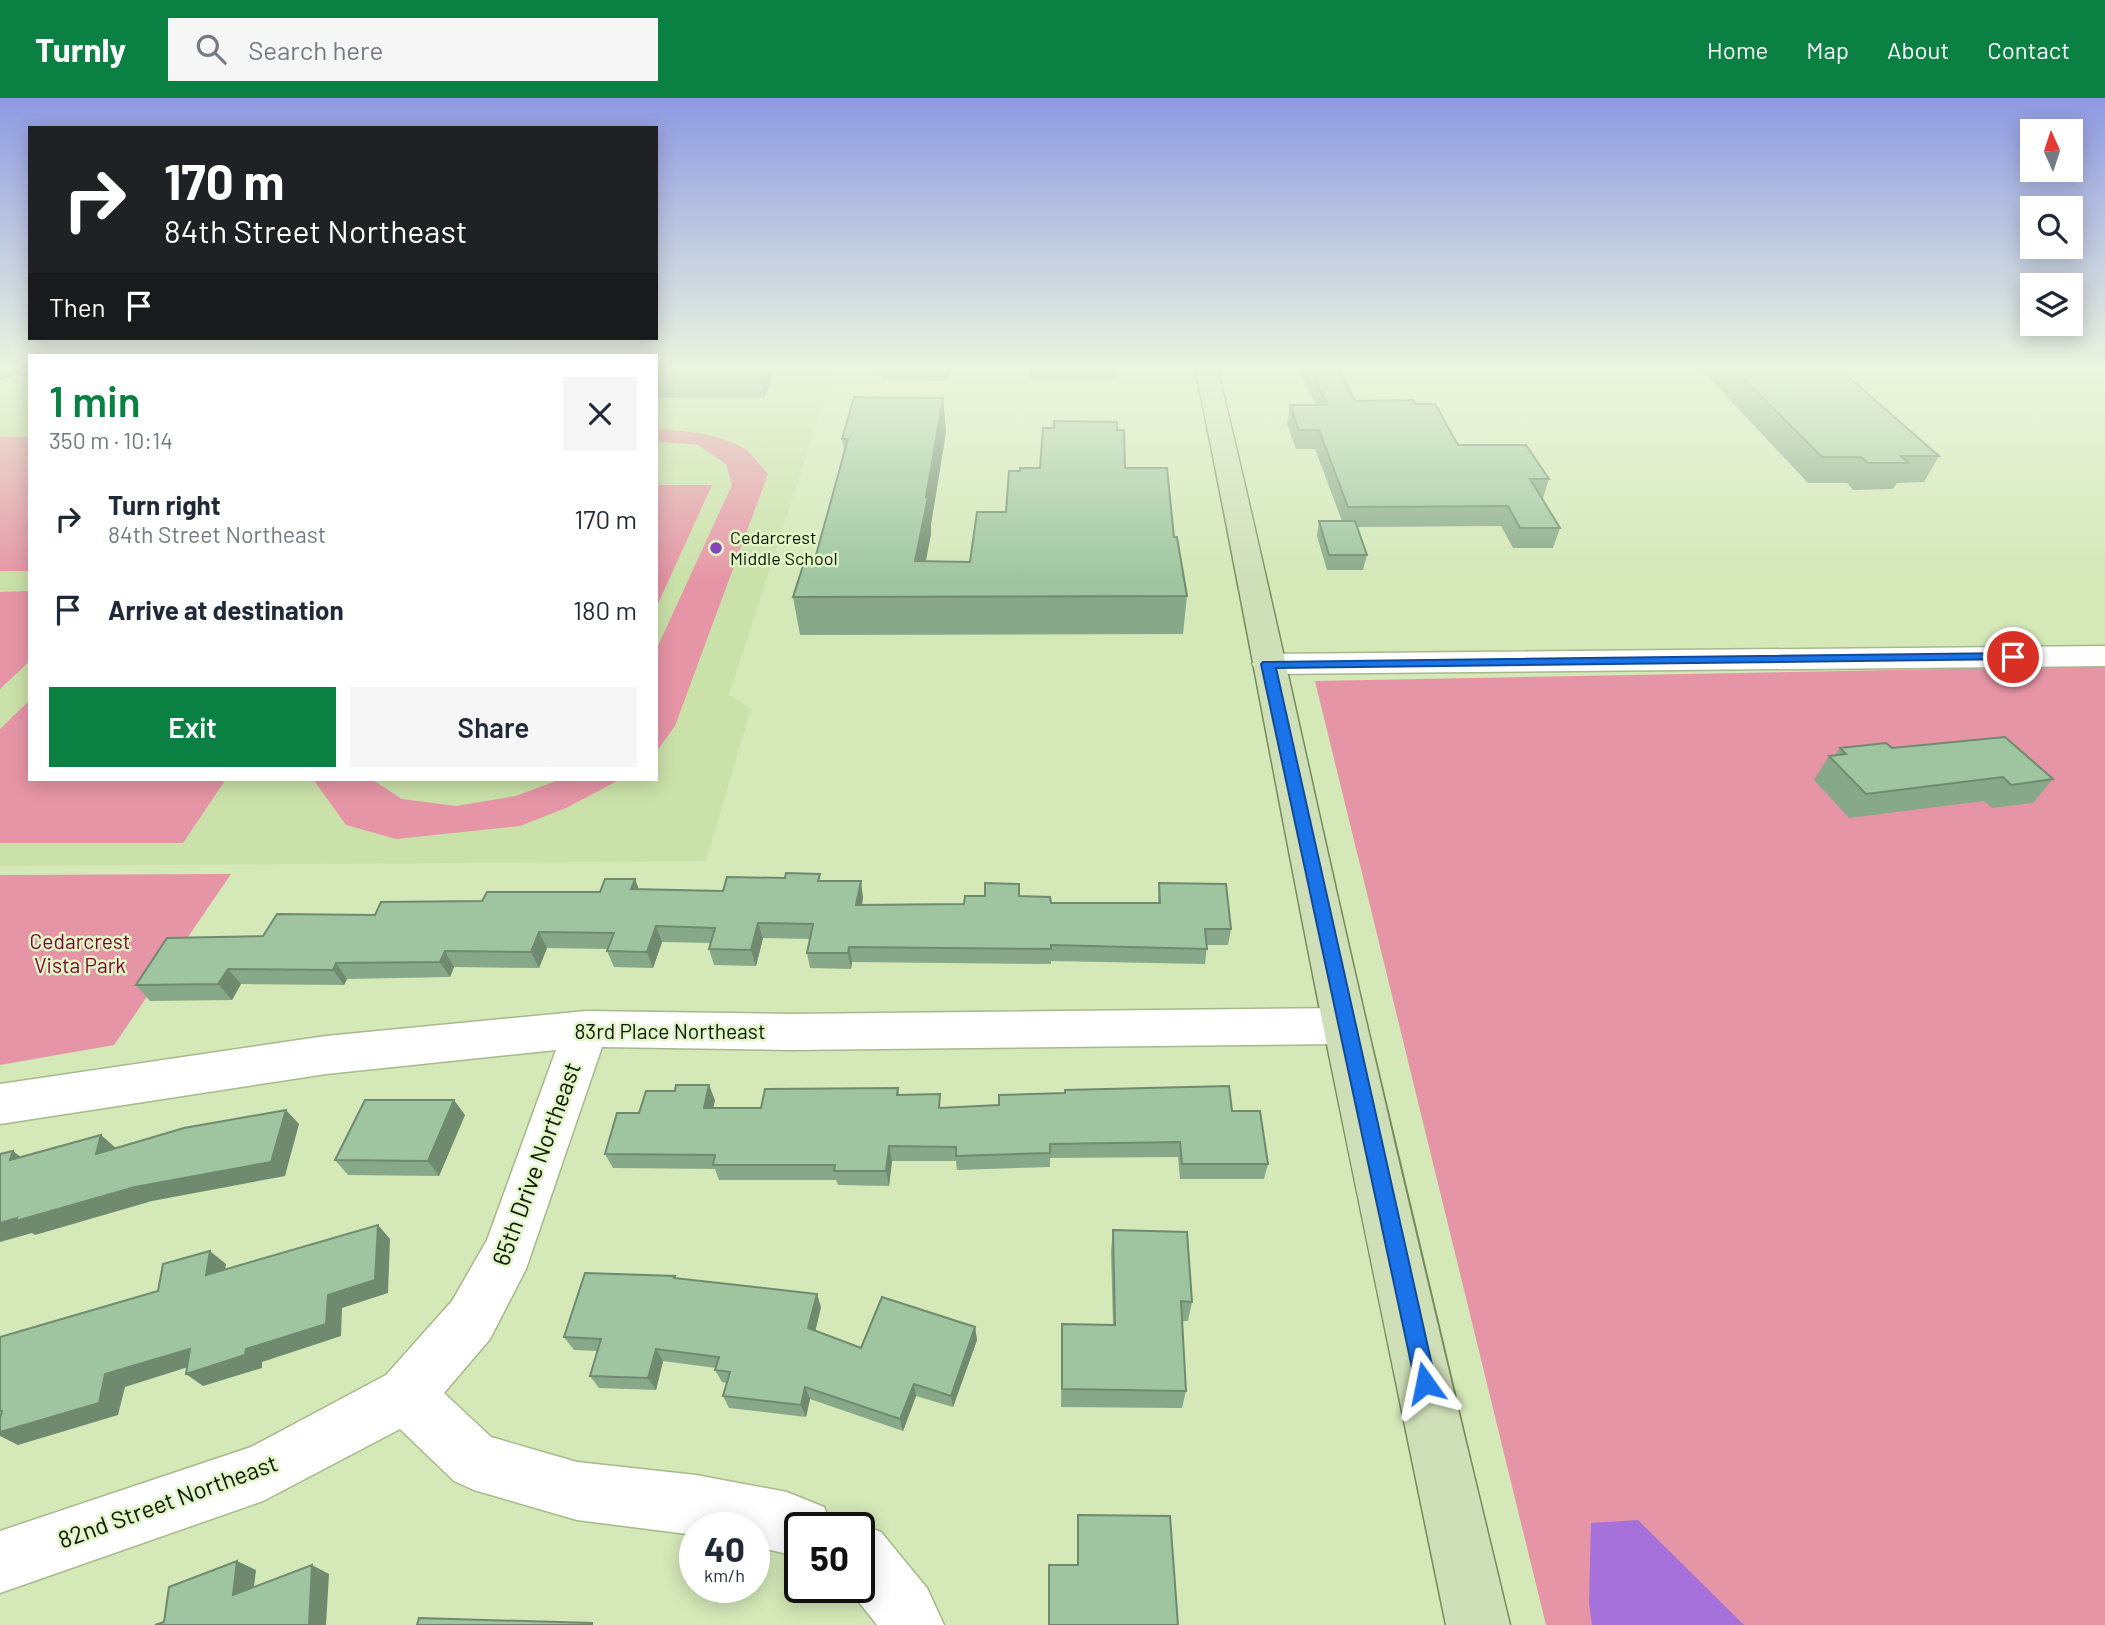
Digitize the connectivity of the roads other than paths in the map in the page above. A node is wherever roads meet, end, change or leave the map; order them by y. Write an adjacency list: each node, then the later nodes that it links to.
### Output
1 (1222, 438): 3 (main road)
2 (2105, 656): 3 (street)
3 (1268, 664): 4 (main road)
4 (1345, 1026): 5 (street, 83rd Place Northeast); 12 (main road)
5 (586, 1030): 6 (street, 83rd Place Northeast); 7 (street, 65th Drive Northeast)
6 (0, 1104)
7 (406, 1395): 8 (street); 9 (street, 82nd Street Northeast)
8 (784, 1521)
9 (0, 1562)
10 (875, 1572): 11 (street)
11 (912, 1625)
12 (1478, 1625)

